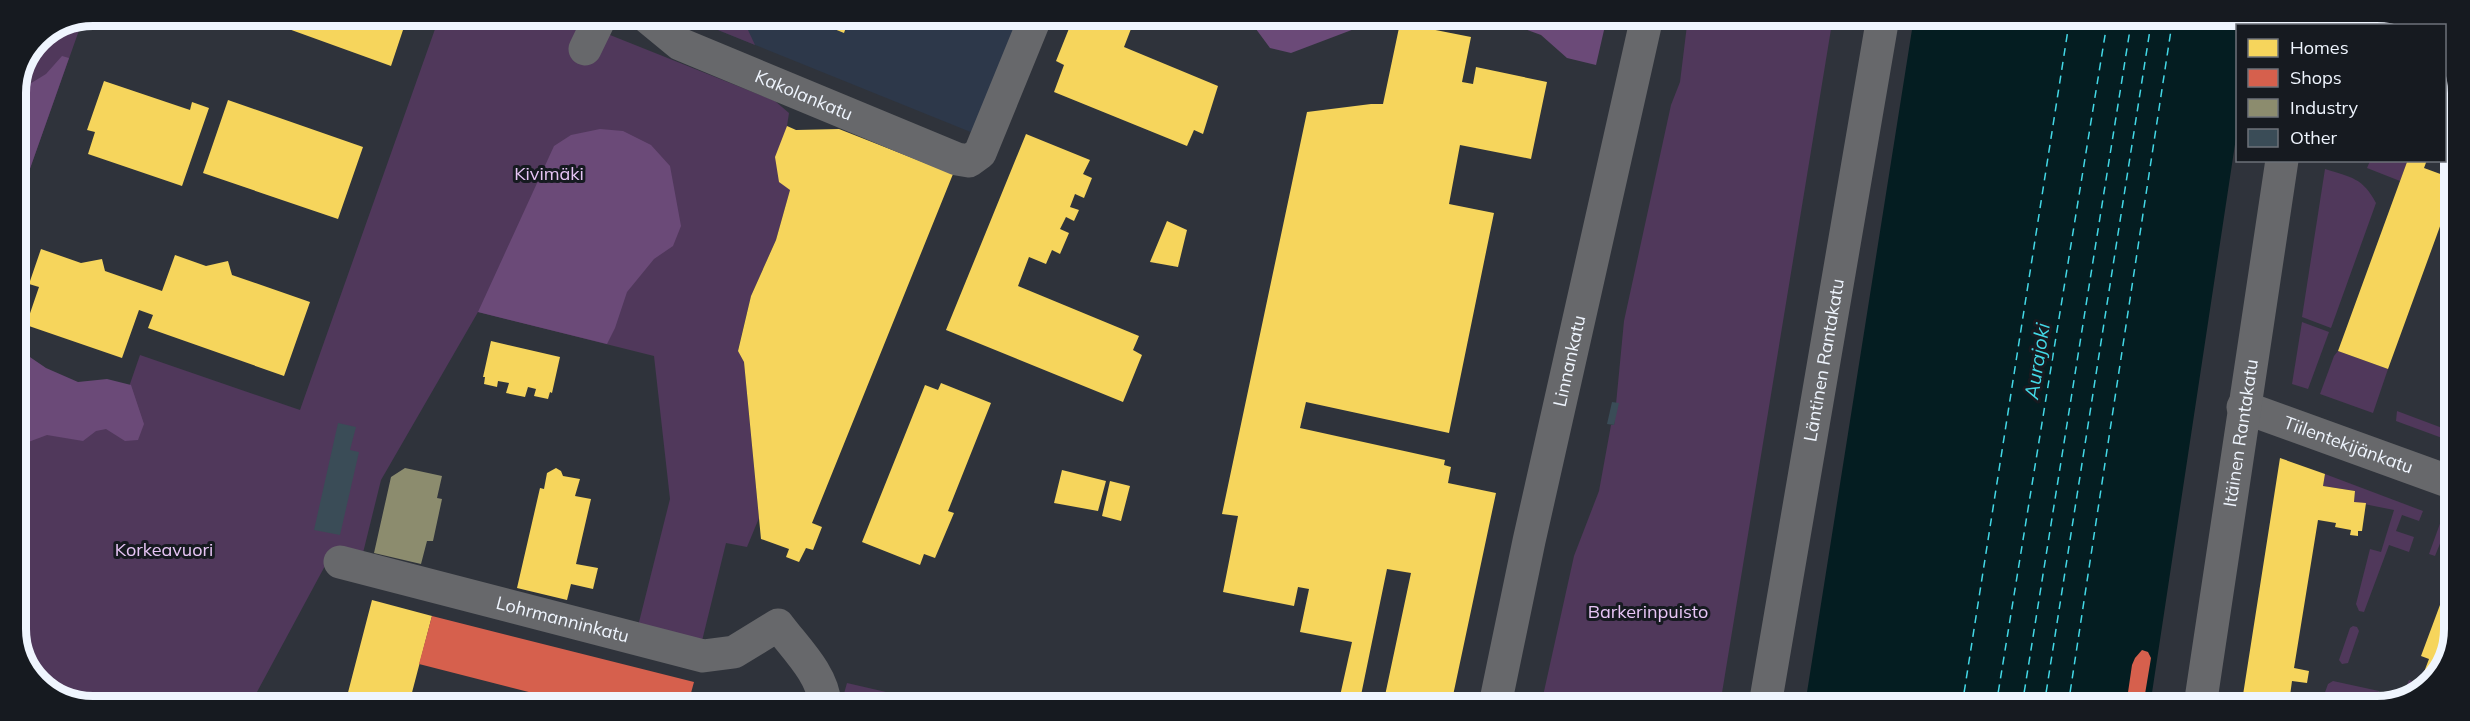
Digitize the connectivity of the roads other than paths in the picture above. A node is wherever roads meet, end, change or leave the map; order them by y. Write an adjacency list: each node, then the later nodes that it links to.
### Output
1 (596, 26): 6 (street)
2 (658, 26): 3 (street, Kakolankatu)
3 (1032, 26)
4 (1645, 26): 12 (street, Linnankatu)
5 (1881, 26): 13 (street, Läntinen Rantakatu)
6 (585, 49)
7 (2282, 162): 8 (street, Itäinen Rantakatu)
8 (2243, 407): 9 (street, Tiilentekijänkatu); 14 (street, Itäinen Rantakatu)
9 (2444, 480)
10 (340, 562): 11 (street, Lohrmanninkatu)
11 (823, 696)
12 (1497, 696)
13 (1767, 696)
14 (2201, 696)

